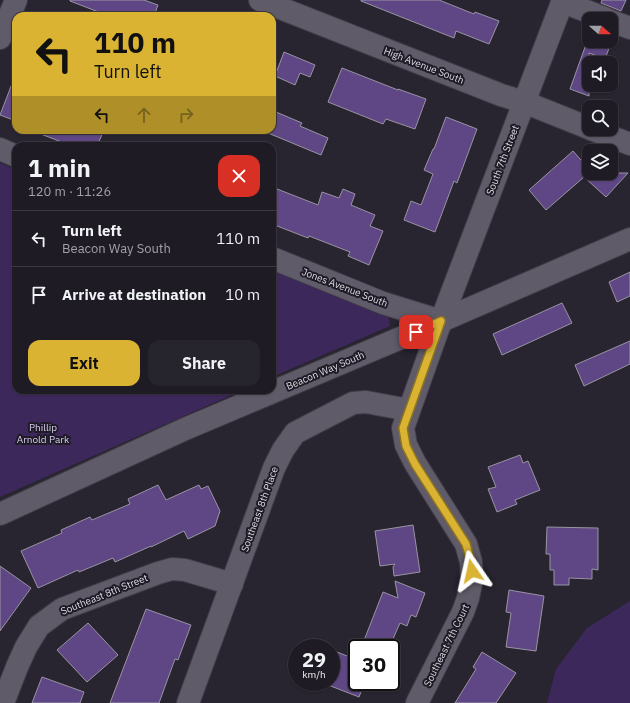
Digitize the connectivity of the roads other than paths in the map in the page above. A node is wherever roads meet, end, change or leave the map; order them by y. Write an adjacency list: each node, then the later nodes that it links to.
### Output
1 (16, 0): 7 (street)
2 (260, 0): 8 (street, High Avenue South)
3 (563, 1): 4 (street); 8 (street, South 7th Street)
4 (590, 12)
5 (618, 23): 6 (street)
6 (630, 28)
7 (0, 38)
8 (524, 102): 9 (street, High Avenue South); 16 (street, South 7th Street)
9 (582, 126)
10 (609, 136): 11 (street, High Avenue South)
11 (630, 144)
12 (0, 149): 13 (street)
13 (12, 154)
14 (630, 239): 16 (street, Beacon Way South)
15 (276, 260): 16 (street, Jones Avenue South)
16 (441, 321): 17 (street, Beacon Way South); 19 (street, Southeast 7th Court)
17 (276, 391)
18 (268, 394): 20 (street, Beacon Way South)
19 (409, 410): 21 (street, Southeast 8th Place); 26 (street, Southeast 7th Court)
20 (0, 514)
21 (232, 584): 22 (street, Southeast 8th Street); 23 (street, Southeast 8th Place)
22 (3, 703)
23 (188, 703)
24 (406, 703): 25 (street)
25 (411, 703)
26 (417, 703)

